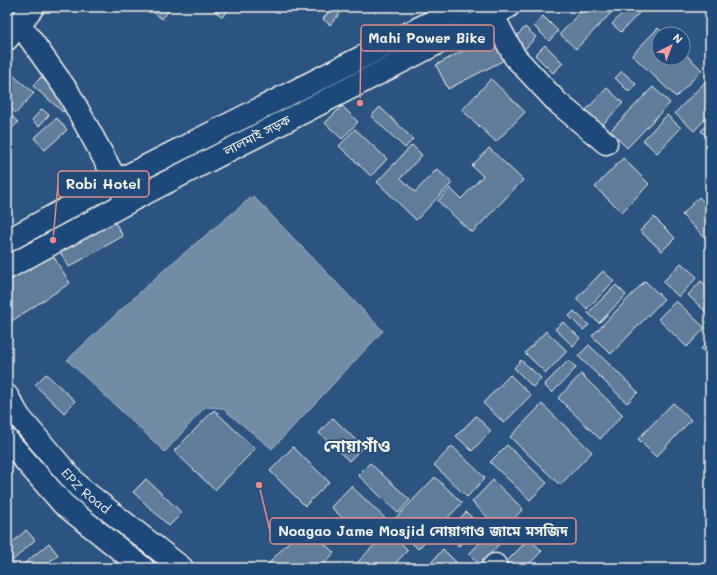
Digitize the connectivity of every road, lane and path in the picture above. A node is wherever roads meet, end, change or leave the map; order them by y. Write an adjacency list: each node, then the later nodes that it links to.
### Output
1 (461, 7): 5 (main road, লালমাই সড়ক)
2 (496, 10): 4 (main road); 6 (main road, লালমাই সড়ক)
3 (19, 23): 5 (main road)
4 (606, 143)
5 (117, 181): 6 (main road); 7 (main road, লালমাই সড়ক)
6 (128, 202): 8 (main road, লালমাই সড়ক)
7 (7, 241)
8 (7, 268)
9 (7, 396): 11 (main road, EPZ Road)
10 (7, 440): 12 (main road, EPZ Road)
11 (79, 487): 12 (main road); 14 (main road, EPZ Road)
12 (63, 504): 13 (main road, EPZ Road)
13 (143, 568)
14 (182, 568)

